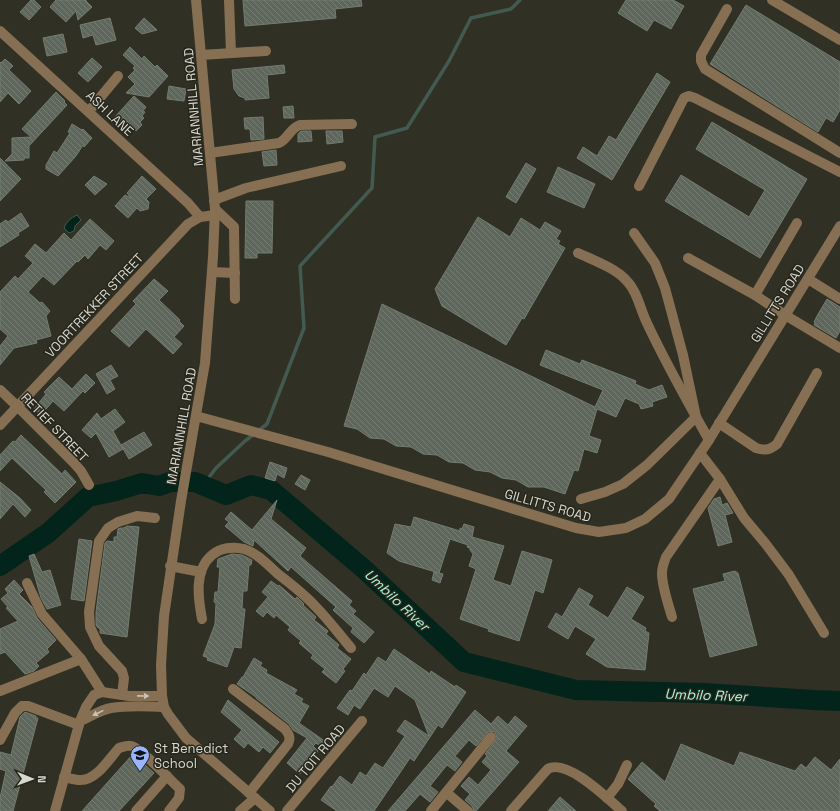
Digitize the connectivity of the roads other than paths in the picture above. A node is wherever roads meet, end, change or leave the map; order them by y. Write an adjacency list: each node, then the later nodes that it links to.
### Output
1 (196, 0): 9 (street, MARIANNHILL ROAD)
2 (229, 0): 8 (street)
3 (772, 0): 6 (street)
4 (727, 8): 14 (street)
5 (0, 31): 11 (street, ASH LANE)
6 (840, 40)
7 (266, 51): 8 (street)
8 (231, 53): 9 (street)
9 (201, 55): 13 (street, MARIANNHILL ROAD)
10 (118, 76): 11 (street)
11 (89, 111): 19 (street, ASH LANE)
12 (352, 124): 13 (street)
13 (210, 153): 18 (street, MARIANNHILL ROAD)
14 (840, 153)
15 (341, 166): 18 (street, VOORTREKKER STREET)
16 (840, 172): 17 (street)
17 (639, 186)
18 (214, 208): 19 (street, VOORTREKKER STREET); 25 (street, MARIANNHILL ROAD); 26 (street)
19 (200, 217): 35 (street, VOORTREKKER STREET)
20 (797, 224): 29 (street)
21 (840, 226): 27 (street, GILLITTS ROAD)
22 (634, 233): 37 (street)
23 (578, 253): 37 (street)
24 (688, 258): 29 (street)
25 (212, 272): 26 (street); 36 (street, MARIANNHILL ROAD)
26 (235, 273): 30 (street)
27 (808, 279): 28 (street); 31 (street, GILLITTS ROAD)
28 (838, 294)
29 (755, 295): 31 (street)
30 (235, 299)
31 (784, 315): 32 (street); 38 (street, GILLITTS ROAD)
32 (840, 348)
33 (817, 373): 38 (street)
34 (0, 390): 35 (street, RETIEF STREET)
35 (17, 406): 39 (street, VOORTREKKER STREET); 43 (street, RETIEF STREET)
36 (196, 416): 41 (street, GILLITTS ROAD); 46 (street, MARIANNHILL ROAD)
37 (696, 417): 40 (street); 44 (street)
38 (719, 424): 40 (street, GILLITTS ROAD)
39 (0, 425)
40 (709, 440): 41 (street, GILLITTS ROAD)
41 (700, 452): 42 (street)
42 (720, 479): 49 (street); 51 (street)
43 (89, 485)
44 (581, 499)
45 (155, 518): 57 (street)
46 (170, 566): 47 (street); 58 (street, MARIANNHILL ROAD)
47 (201, 572): 50 (street); 52 (street)
48 (27, 583): 53 (street)
49 (672, 617)
50 (202, 619)
51 (824, 633)
52 (351, 648)
53 (81, 659): 55 (street); 56 (street)
54 (233, 689): 67 (street)
55 (0, 691)
56 (102, 692): 57 (street); 61 (street)
57 (122, 694): 58 (street, one-way to 58)
58 (162, 696): 59 (street, MARIANNHILL ROAD)
59 (164, 707): 61 (street, one-way to 61); 67 (street, MARIANNHILL ROAD)
60 (362, 721): 76 (street, DU TOIT ROAD)
61 (79, 723): 63 (street); 66 (street)
62 (492, 737): 68 (street)
63 (0, 740)
64 (627, 765): 69 (street)
65 (167, 776): 66 (street); 70 (street); 74 (street)
66 (64, 777): 73 (street)
67 (253, 792): 71 (street, MARIANNHILL ROAD); 75 (street)
68 (447, 793): 77 (street); 78 (street)
69 (607, 798): 72 (street); 79 (street)
70 (176, 809)
71 (266, 810)
72 (617, 810)
73 (55, 811)
74 (136, 811)
75 (240, 811)
76 (287, 811)
77 (431, 811)
78 (468, 811)
79 (511, 811)

